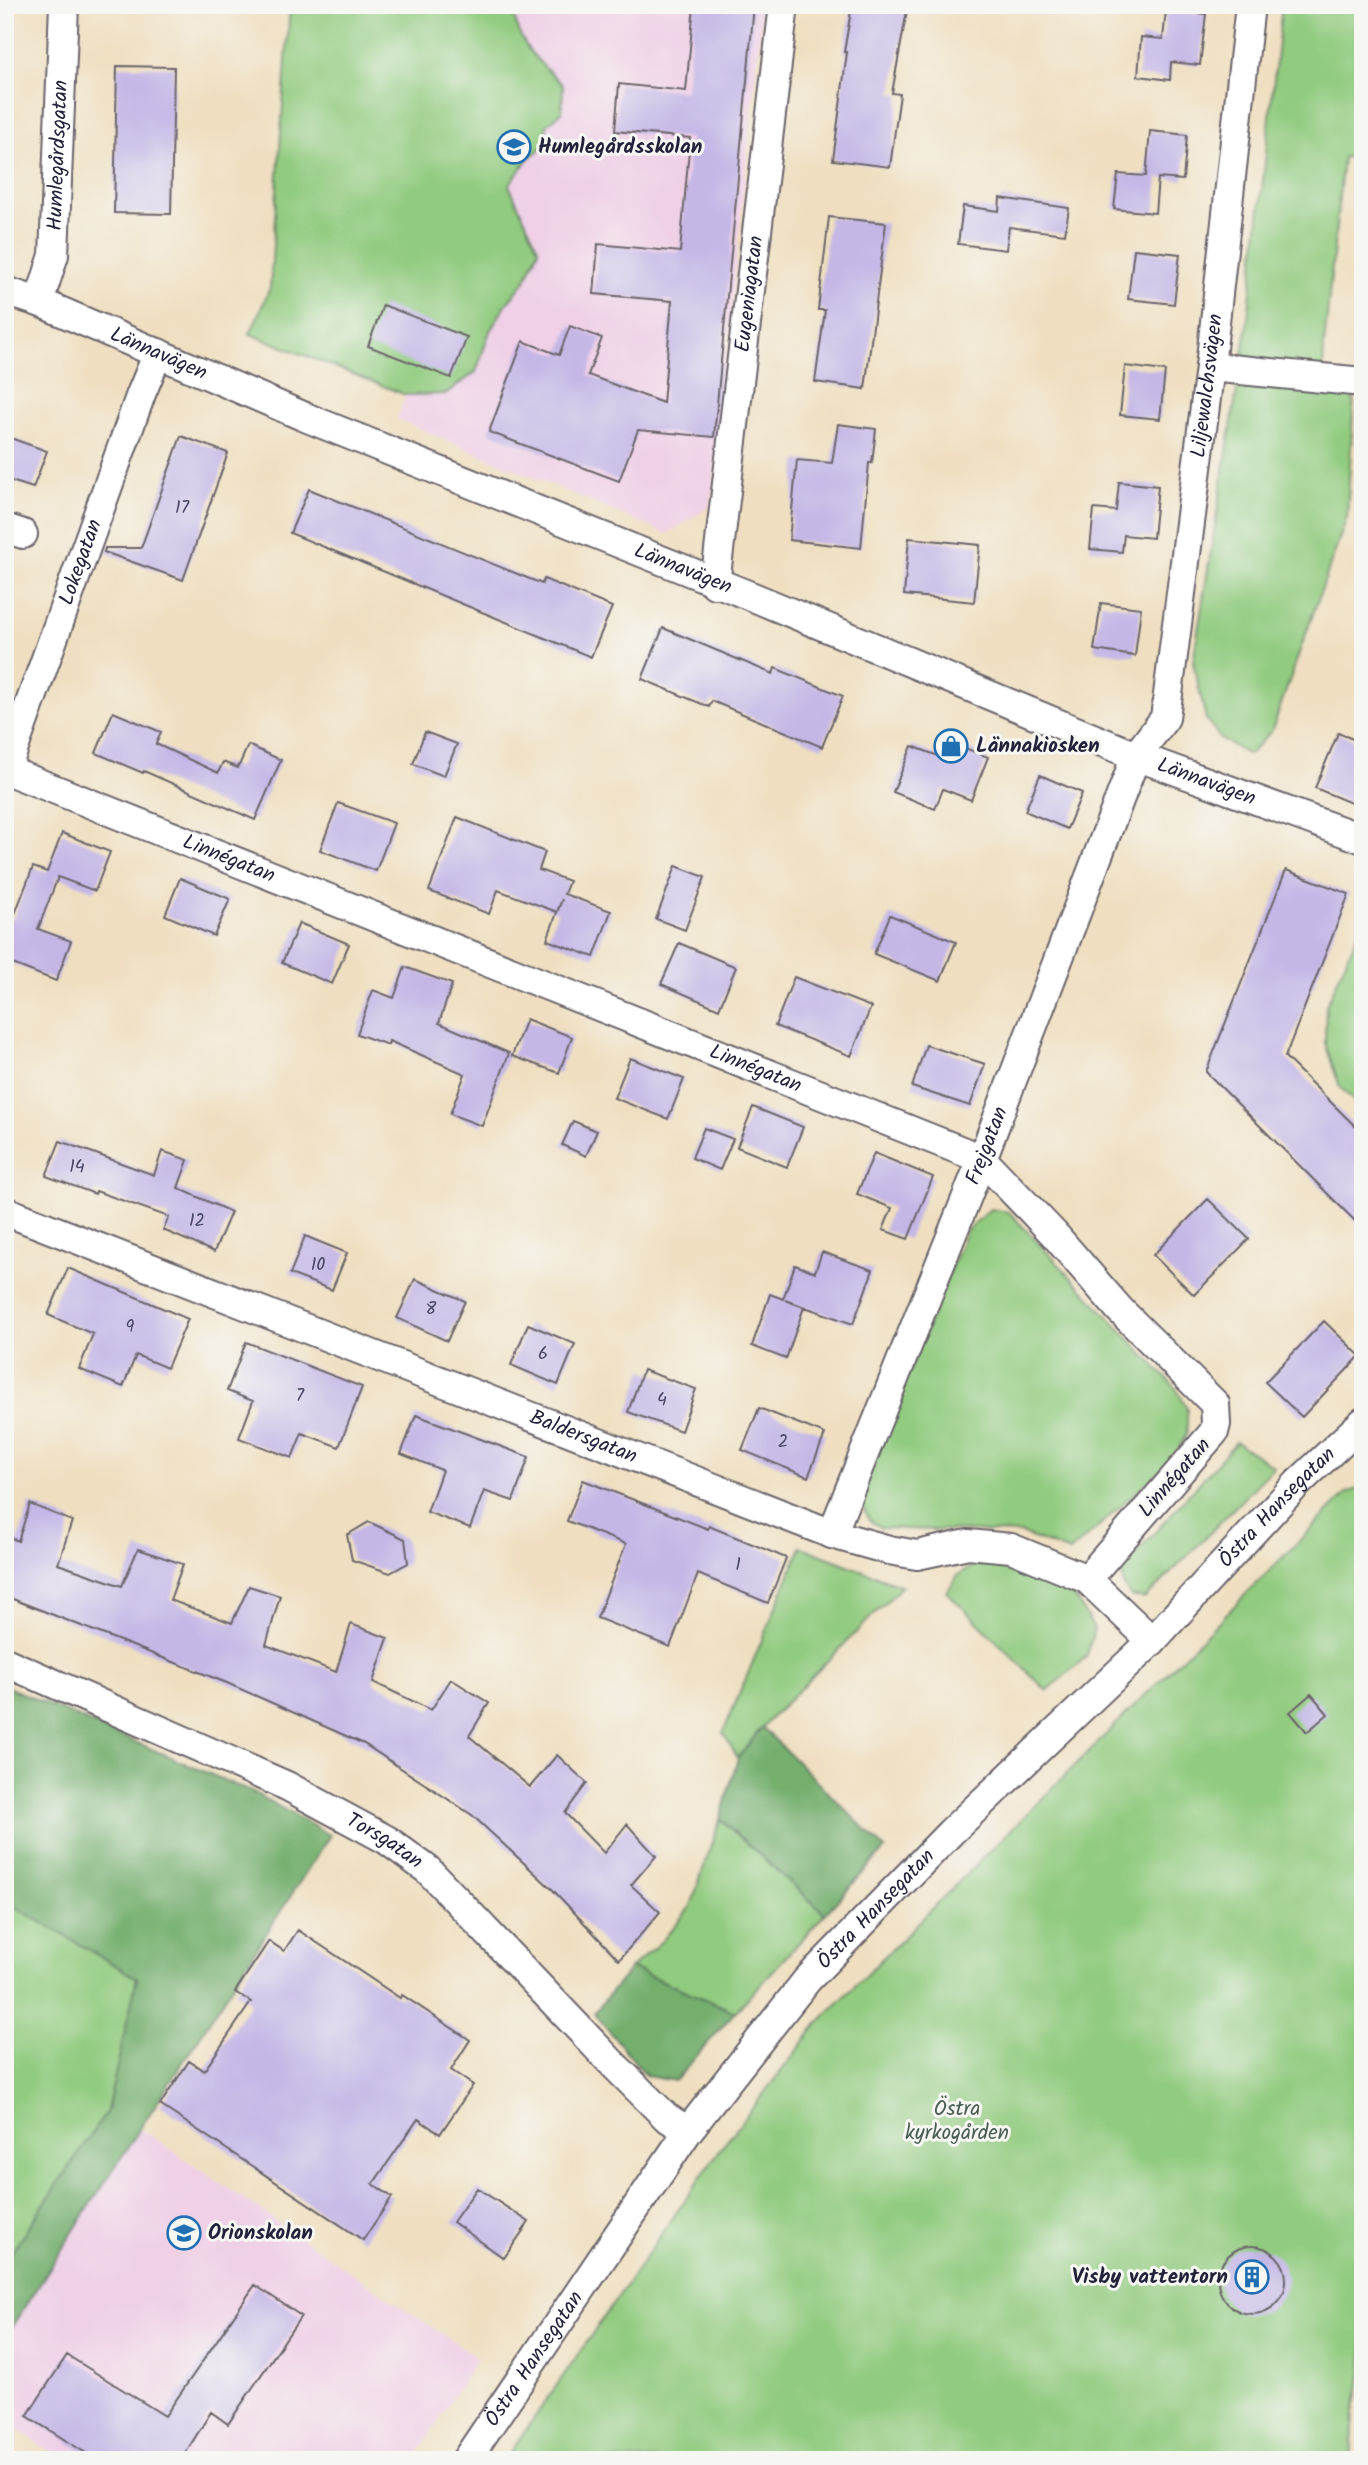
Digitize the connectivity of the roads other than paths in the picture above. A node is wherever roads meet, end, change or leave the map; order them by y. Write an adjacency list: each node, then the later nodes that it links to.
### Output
1 (64, 5): 5 (street, Humlegårdsgatan)
2 (784, 5): 9 (street, Eugeniagatan)
3 (1250, 5): 7 (street, Liljewalchsvägen)
4 (5, 291): 5 (street, Lännavägen)
5 (39, 302): 6 (street, Lännavägen)
6 (158, 353): 9 (street, Lännavägen); 10 (street, Lokegatan)
7 (1210, 367): 8 (street); 11 (street, Liljewalchsvägen)
8 (1363, 382)
9 (715, 584): 11 (street, Lännavägen)
10 (16, 714): 12 (street, Lokegatan)
11 (1136, 756): 13 (street, Lännavägen); 14 (street, Frejgatan)
12 (6, 772): 14 (street, Linnégatan)
13 (1363, 839)
14 (982, 1159): 17 (street, Frejgatan); 18 (street, Linnégatan)
15 (5, 1211): 17 (street, Baldersgatan)
16 (1363, 1422): 19 (street, Östra Hansegatan)
17 (832, 1534): 18 (street, Baldersgatan)
18 (1087, 1579): 19 (street, Baldersgatan)
19 (1152, 1641): 21 (street, Östra Hansegatan)
20 (5, 1662): 21 (street, Torsgatan)
21 (688, 2131): 22 (street, Östra Hansegatan)
22 (466, 2460)

